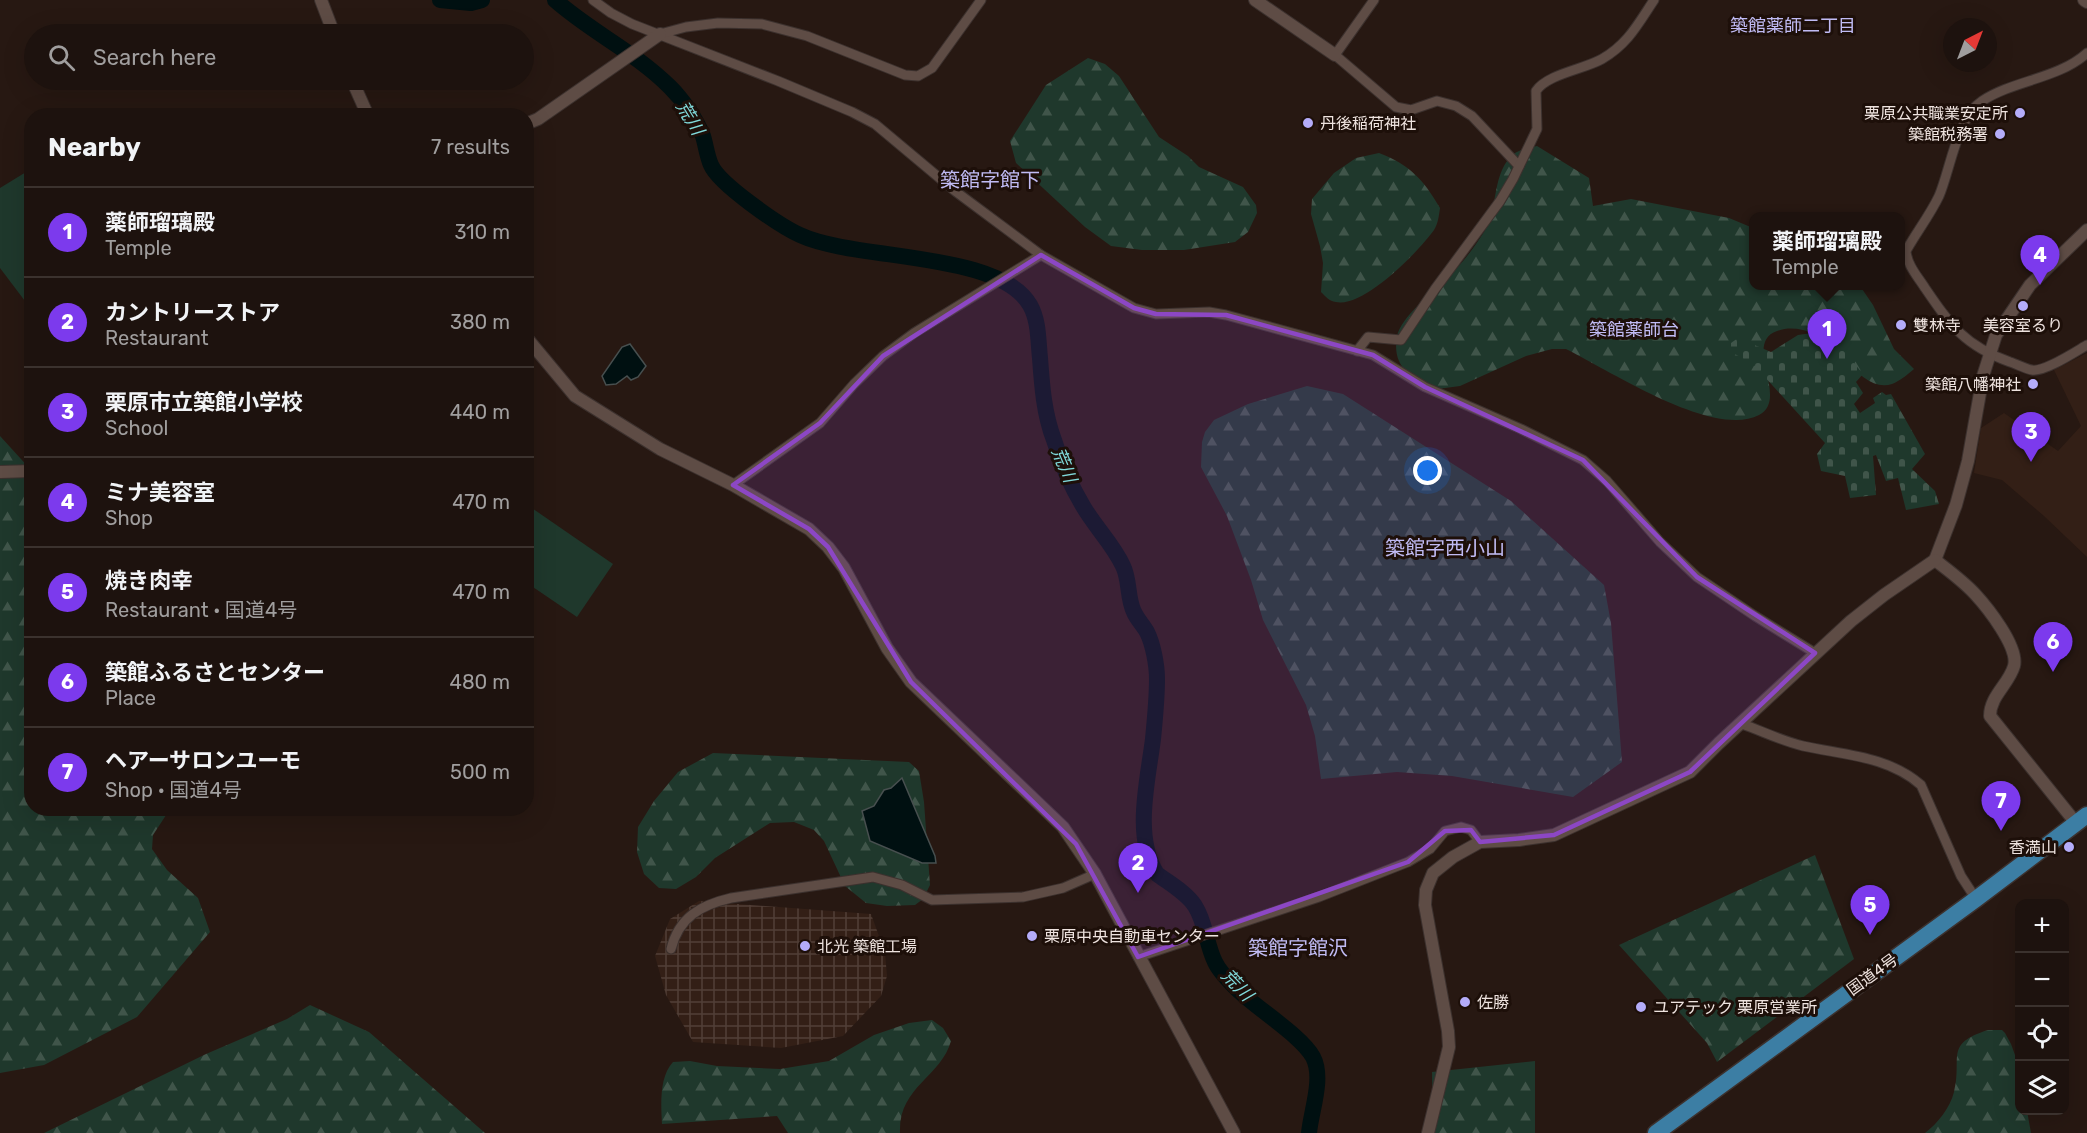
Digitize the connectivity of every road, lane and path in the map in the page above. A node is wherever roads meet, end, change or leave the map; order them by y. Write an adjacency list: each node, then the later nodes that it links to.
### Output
1 (321, 0): 7 (street)
2 (594, 0): 8 (street)
3 (981, 0): 8 (street)
4 (1255, 0): 10 (street)
5 (1374, 0): 10 (street)
6 (1654, 0): 14 (street)
7 (330, 24)
8 (660, 34): 13 (street); 16 (street)
9 (2087, 53): 20 (street)
10 (1335, 55): 14 (street)
11 (356, 90): 12 (street)
12 (364, 108)
13 (534, 121)
14 (1519, 166): 19 (street)
15 (2087, 230): 20 (street)
16 (1041, 255): 19 (street); 23 (street)
17 (2087, 345): 20 (street)
18 (534, 346): 23 (street)
19 (1357, 351): 25 (street)
20 (1989, 354): 24 (street)
21 (24, 471): 22 (street)
22 (0, 472)
23 (734, 485): 29 (street)
24 (1935, 560): 25 (street); 27 (street)
25 (1815, 653): 26 (street)
26 (1742, 724): 28 (street); 30 (street)
27 (2081, 819): 30 (highway, 国道4号)
28 (1480, 842): 32 (street); 34 (street)
29 (1095, 874): 31 (street); 32 (street)
30 (1976, 899): 35 (highway, 国道4号)
31 (671, 949)
32 (1138, 957): 33 (street)
33 (1234, 1133)
34 (1428, 1133)
35 (1656, 1133)

